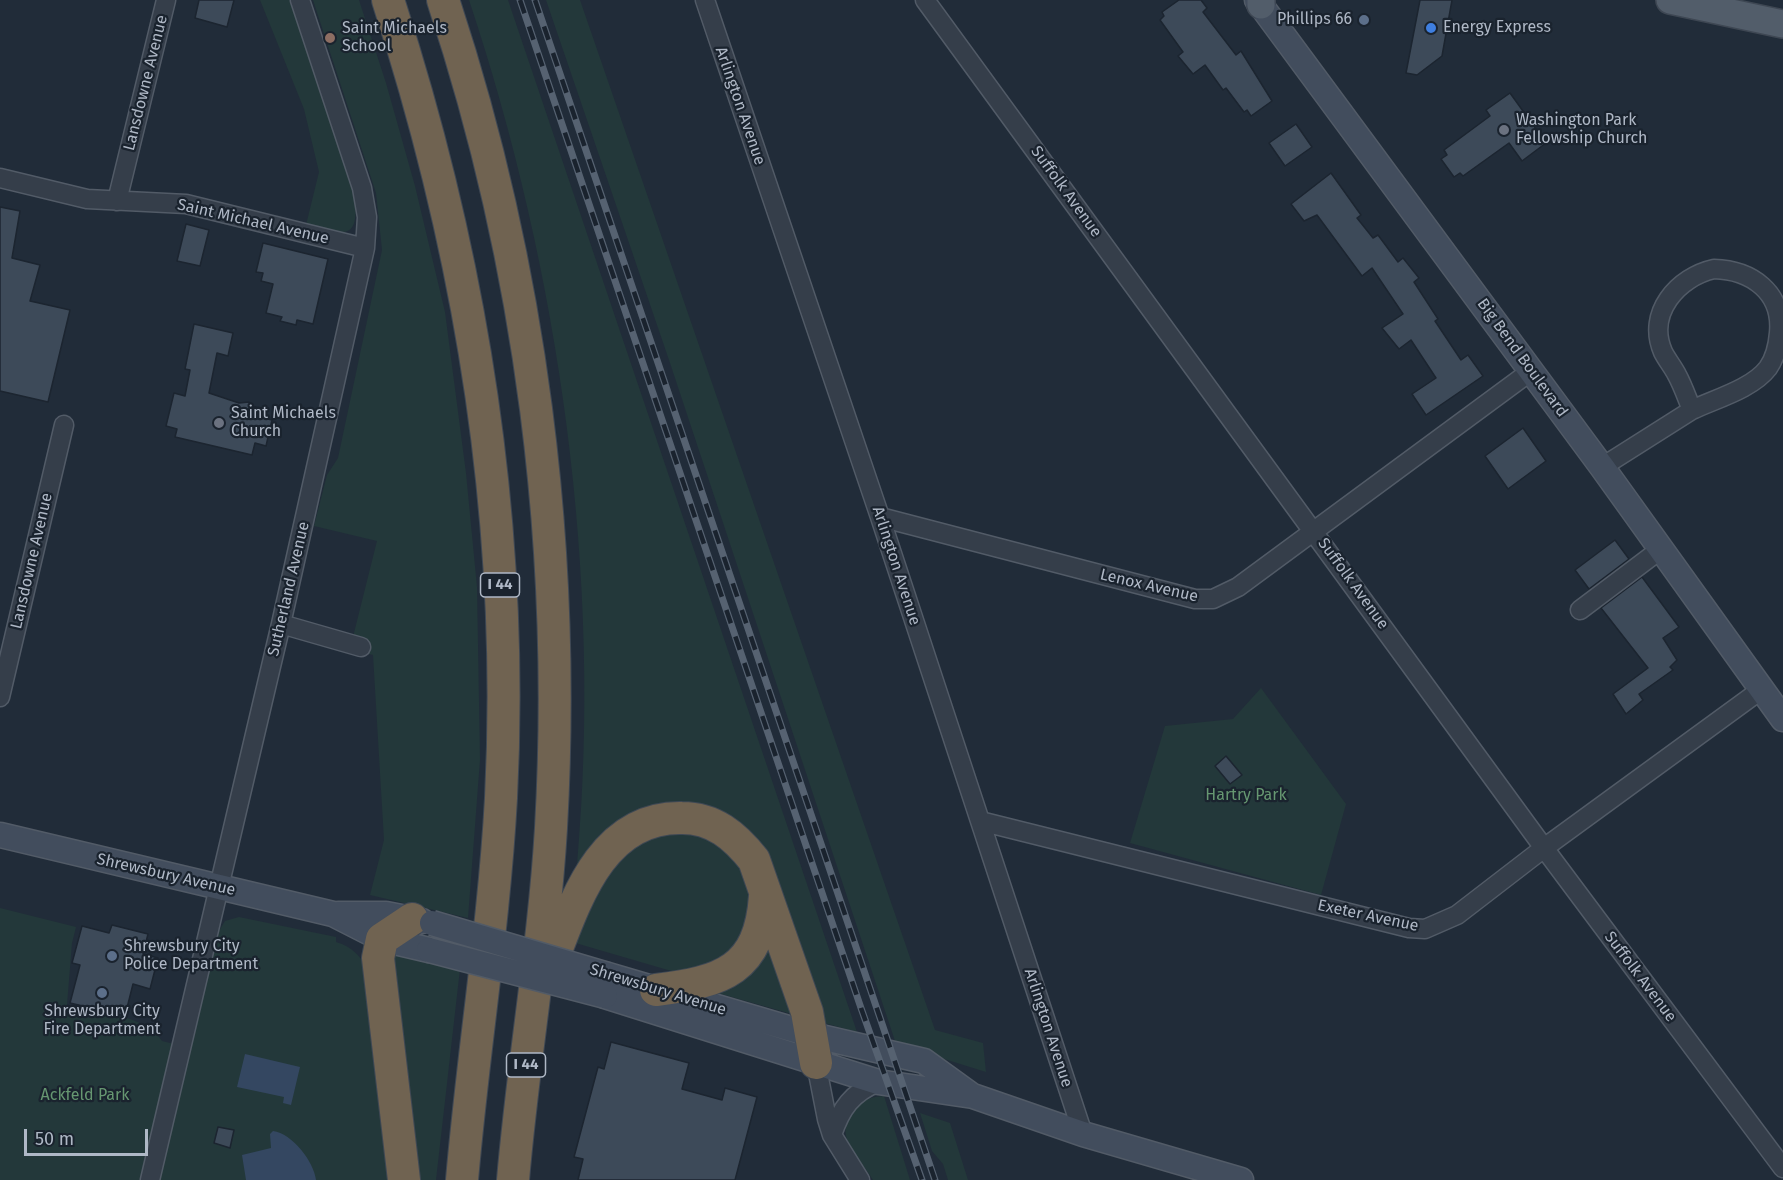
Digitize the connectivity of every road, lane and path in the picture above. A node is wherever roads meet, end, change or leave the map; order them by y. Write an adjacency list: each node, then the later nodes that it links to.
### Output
1 (166, 0): 11 (street, Lansdowne Avenue)
2 (300, 0): 12 (street, Sutherland Avenue)
3 (388, 0): 45 (highway, I 44)
4 (443, 0): 36 (highway, I 44)
5 (705, 0): 17 (street, Arlington Avenue)
6 (925, 0): 18 (street, Suffolk Avenue)
7 (1670, 0): 9 (main road)
8 (1260, 2): 13 (main road, Big Bend Boulevard)
9 (1783, 24)
10 (0, 178): 11 (street, Saint Michael Avenue)
11 (117, 201): 12 (street, Saint Michael Avenue)
12 (365, 248): 21 (street, Sutherland Avenue)
13 (1531, 371): 16 (main road, Big Bend Boulevard); 18 (street, Lenox Avenue)
14 (1692, 410): 14 (street); 16 (street)
15 (64, 425): 24 (street, Lansdowne Avenue)
16 (1602, 467): 19 (main road, Big Bend Boulevard)
17 (880, 517): 18 (street, Lenox Avenue); 26 (street, Arlington Avenue)
18 (1316, 532): 28 (street, Suffolk Avenue)
19 (1661, 549): 20 (street); 23 (main road, Big Bend Boulevard)
20 (1580, 610)
21 (281, 624): 22 (street); 29 (street, Sutherland Avenue)
22 (361, 647)
23 (1762, 690): 25 (main road, Big Bend Boulevard); 28 (street, Exeter Avenue)
24 (0, 697)
25 (1783, 719)
26 (980, 821): 28 (street, Exeter Avenue); 40 (street, Arlington Avenue)
27 (0, 835): 29 (main road, Shrewsbury Avenue)
28 (1544, 848): 42 (street, Suffolk Avenue)
29 (218, 887): 31 (main road, Shrewsbury Avenue); 43 (street, Sutherland Avenue)
30 (765, 892): 35 (highway); 36 (highway); 37 (highway)
31 (333, 914): 32 (main road, Shrewsbury Avenue); 33 (main road, Shrewsbury Avenue)
32 (422, 921): 33 (highway); 34 (main road, Shrewsbury Avenue, bridge)
33 (382, 939): 34 (main road, Shrewsbury Avenue, bridge); 44 (highway)
34 (607, 986): 35 (main road, Shrewsbury Avenue); 37 (main road, Shrewsbury Avenue)
35 (657, 990): 37 (main road, Shrewsbury Avenue)
36 (534, 1006): 46 (highway, I 44)
37 (814, 1049): 38 (main road, Shrewsbury Avenue); 39 (main road, Shrewsbury Avenue); 41 (street)
38 (878, 1082): 39 (main road, Shrewsbury Avenue); 41 (street)
39 (972, 1096): 40 (main road, Shrewsbury Avenue)
40 (1083, 1134): 48 (main road, Shrewsbury Avenue)
41 (832, 1135): 47 (street)
42 (1783, 1168)
43 (150, 1180)
44 (404, 1180)
45 (462, 1180)
46 (513, 1180)
47 (860, 1180)
48 (1241, 1180)

